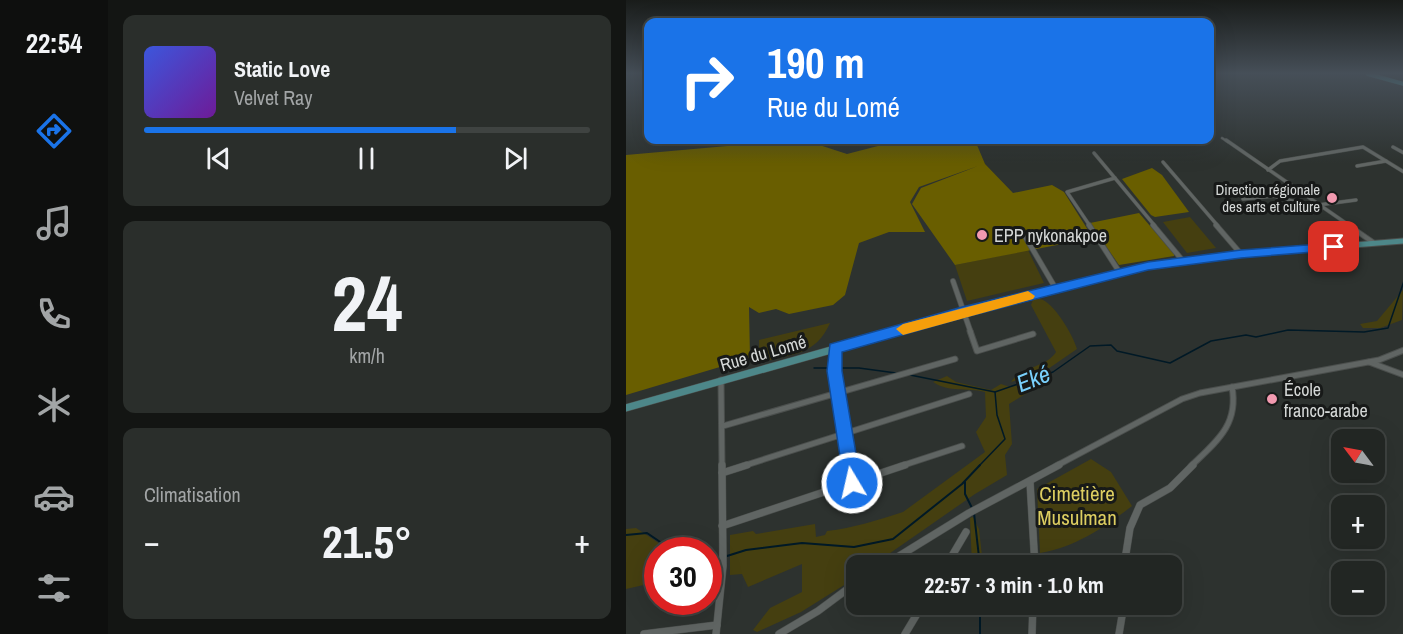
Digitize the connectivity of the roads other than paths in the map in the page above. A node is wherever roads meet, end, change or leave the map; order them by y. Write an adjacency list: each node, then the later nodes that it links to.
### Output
1 (1222, 138): 8 (street)
2 (1393, 147): 4 (street)
3 (1094, 153): 10 (street)
4 (1403, 153)
5 (1386, 161): 7 (street); 8 (street); 9 (street)
6 (1163, 162): 18 (street)
7 (1357, 166)
8 (1268, 170): 13 (street)
9 (1403, 172)
10 (1114, 178): 19 (street); 20 (street)
11 (1243, 199): 14 (street)
12 (1356, 200): 13 (street)
13 (1318, 205): 14 (street)
14 (1324, 209): 17 (street)
15 (1026, 238): 22 (street)
16 (1403, 241): 17 (main road, Rue du Lomé)
17 (1374, 243): 18 (main road, Rue du Lomé)
18 (1241, 254): 19 (main road, Rue du Lomé)
19 (1183, 261): 20 (main road, Rue du Lomé)
20 (1120, 273): 22 (main road, Rue du Lomé)
21 (953, 281): 23 (street)
22 (1056, 289): 23 (main road, Rue du Lomé)
23 (962, 313): 24 (street); 25 (main road, Rue du Lomé)
24 (1033, 334)
25 (835, 348): 30 (main road, Rue du Lomé); 32 (street)
26 (1403, 350): 28 (street)
27 (955, 359): 32 (street)
28 (1369, 362): 29 (street); 31 (street)
29 (1403, 375)
30 (721, 380): 34 (main road, Rue du Lomé); 35 (street)
31 (1232, 387): 39 (street); 46 (street)
32 (838, 393): 35 (street); 36 (street)
33 (969, 394): 36 (street)
34 (626, 408)
35 (723, 426): 38 (street)
36 (844, 434): 38 (street); 40 (street)
37 (962, 446): 40 (street)
38 (722, 473): 41 (street)
39 (1030, 482): 43 (street); 45 (street)
40 (852, 483): 41 (street)
41 (722, 526): 51 (street)
42 (966, 532): 44 (street)
43 (901, 555)
44 (952, 555)
45 (1034, 555)
46 (1126, 555)
47 (846, 590): 54 (street)
48 (916, 615): 55 (street)
49 (1033, 615): 56 (street)
50 (1122, 615): 57 (street)
51 (717, 625): 52 (street); 53 (street)
52 (644, 634)
53 (716, 634)
54 (779, 634)
55 (905, 634)
56 (1032, 634)
57 (1119, 634)

